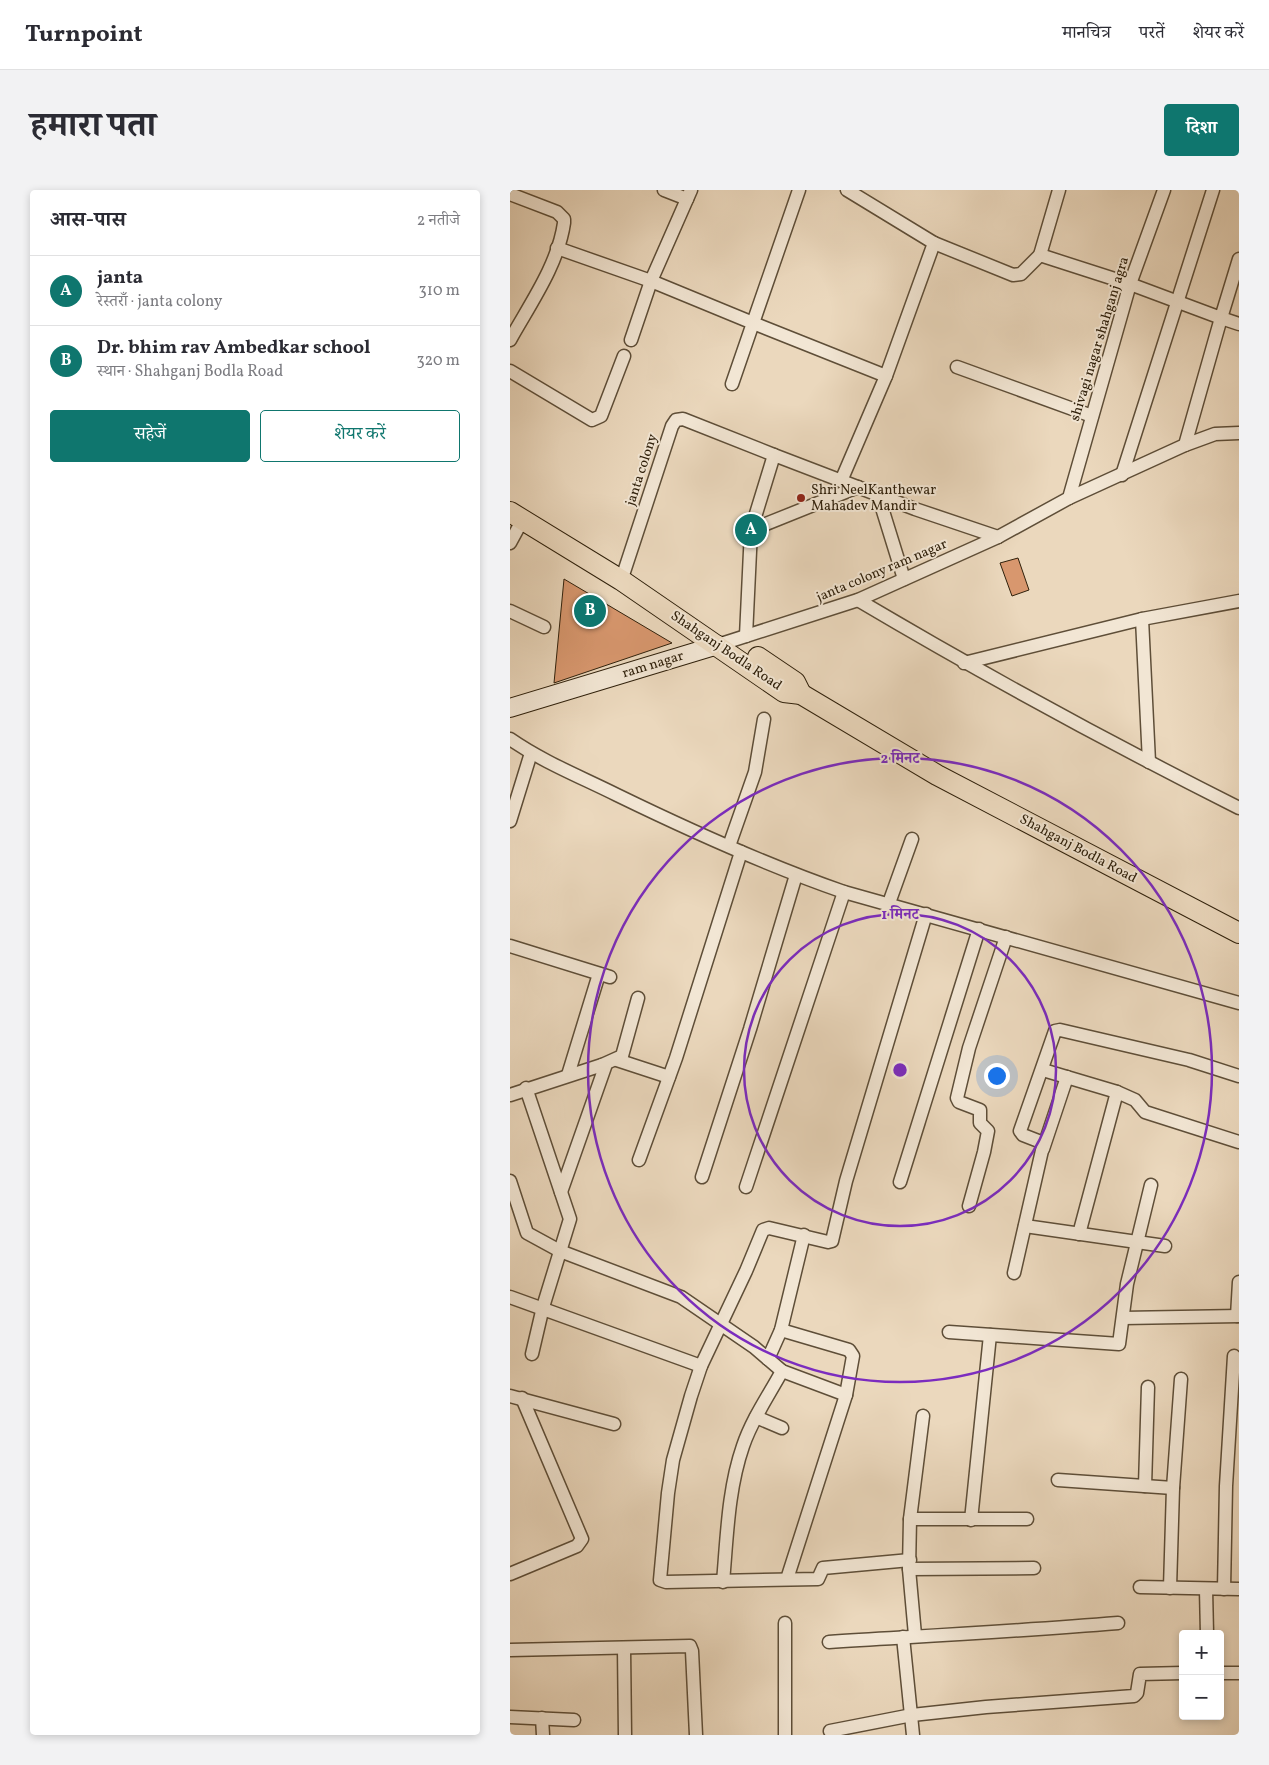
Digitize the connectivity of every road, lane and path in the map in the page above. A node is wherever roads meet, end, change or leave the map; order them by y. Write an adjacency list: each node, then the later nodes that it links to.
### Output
1 (664, 190): 8 (street)
2 (800, 190): 18 (street)
3 (847, 190): 9 (street)
4 (1060, 190): 11 (street)
5 (1164, 190): 15 (street, shivagi nagar shahganj agra)
6 (1213, 190): 16 (street)
7 (510, 194): 10 (street)
8 (689, 195): 14 (street)
9 (934, 243): 11 (street); 25 (street)
10 (557, 248): 14 (street); 20 (street)
11 (1040, 255): 15 (street)
12 (1239, 259): 13 (street)
13 (1236, 277): 17 (street)
14 (651, 281): 18 (street); 21 (street)
15 (1130, 284): 16 (street); 27 (street, shivagi nagar shahganj agra)
16 (1177, 302): 17 (street); 31 (street)
17 (1221, 318): 19 (street); 29 (street)
18 (753, 322): 25 (street); 26 (street)
19 (1239, 324)
20 (510, 340)
21 (631, 340)
22 (624, 356): 24 (street)
23 (957, 367): 27 (street)
24 (510, 371)
25 (886, 376): 32 (street)
26 (732, 384)
27 (1092, 416): 35 (street, shivagi nagar shahganj agra)
28 (1239, 433): 29 (street)
29 (1185, 445): 31 (street)
30 (774, 455): 32 (street, janta colony); 38 (street); 41 (street, janta colony)
31 (1122, 475): 35 (street)
32 (841, 481): 33 (street, janta colony)
33 (858, 487): 34 (street, janta colony); 38 (street)
34 (878, 495): 39 (street, janta colony); 42 (street)
35 (1069, 498): 39 (street)
36 (510, 504): 41 (main road)
37 (516, 515): 40 (street); 48 (main road, Shahganj Bodla Road)
38 (751, 530): 48 (street)
39 (998, 537): 42 (street, janta colony ram nagar)
40 (510, 543)
41 (624, 572): 48 (main road)
42 (904, 579): 43 (street, janta colony ram nagar)
43 (858, 600): 48 (street, janta colony ram nagar); 49 (street)
44 (1239, 600): 46 (street)
45 (510, 611): 47 (street)
46 (1142, 619): 49 (street); 54 (street)
47 (544, 627)
48 (732, 641): 50 (street, ram nagar); 65 (main road, Shahganj Bodla Road)
49 (964, 663): 54 (street)
50 (510, 708)
51 (764, 720): 58 (street)
52 (510, 739): 53 (street)
53 (531, 753): 56 (street); 58 (street)
54 (1149, 762): 55 (street)
55 (1239, 808)
56 (510, 821)
57 (912, 839): 62 (street)
58 (730, 846): 59 (street)
59 (742, 852): 60 (street); 76 (street)
60 (796, 875): 61 (street); 83 (street)
61 (844, 892): 62 (street); 87 (street)
62 (889, 903): 63 (street)
63 (926, 914): 64 (street); 92 (street)
64 (979, 929): 66 (street); 85 (street)
65 (1239, 933)
66 (1006, 937): 69 (street); 89 (street)
67 (510, 946): 73 (street)
68 (638, 998): 70 (street)
69 (1239, 1003)
70 (617, 1060): 71 (street); 76 (street)
71 (602, 1065): 73 (street); 88 (street)
72 (1043, 1070): 74 (street); 75 (street); 81 (street)
73 (568, 1076): 77 (street)
74 (1239, 1076)
75 (1067, 1077): 78 (street); 81 (street)
76 (669, 1078): 82 (street)
77 (526, 1088): 79 (street); 88 (street)
78 (1117, 1092): 80 (street); 91 (street)
79 (510, 1095)
80 (1239, 1142)
81 (1043, 1149): 90 (street)
82 (638, 1160)
83 (702, 1177)
84 (510, 1181): 95 (street)
85 (900, 1182)
86 (1151, 1184): 93 (street)
87 (746, 1187)
88 (561, 1192): 95 (street)
89 (969, 1206)
90 (1025, 1226): 91 (street); 96 (street)
91 (1079, 1234): 93 (street)
92 (804, 1235): 102 (street); 103 (street)
93 (1137, 1242): 94 (street); 101 (street)
94 (1165, 1246)
95 (560, 1251): 99 (street); 102 (street)
96 (1014, 1273)
97 (1239, 1282): 100 (street)
98 (510, 1297): 99 (street)
99 (543, 1307): 106 (street); 109 (street)
100 (1238, 1316): 101 (street)
101 (1123, 1318): 105 (street)
102 (721, 1323): 108 (street); 109 (street)
103 (780, 1330): 108 (street); 113 (street)
104 (949, 1332): 105 (street)
105 (990, 1335): 124 (street)
106 (532, 1354)
107 (1234, 1356): 133 (street)
108 (768, 1359): 110 (street)
109 (701, 1366): 129 (street)
110 (782, 1371): 113 (street); 116 (street)
111 (1181, 1379): 121 (street)
112 (1148, 1387): 120 (street)
113 (846, 1394): 128 (street)
114 (516, 1397): 117 (street); 127 (street)
115 (923, 1416): 122 (street)
116 (756, 1418): 118 (street); 129 (street)
117 (614, 1424)
118 (782, 1428)
119 (1058, 1480): 120 (street)
120 (1145, 1486): 121 (street)
121 (1173, 1488): 131 (street)
122 (910, 1519): 124 (street); 125 (street)
123 (1027, 1519): 124 (street)
124 (971, 1520)
125 (910, 1564): 126 (street); 128 (street); 138 (street)
126 (1034, 1568)
127 (510, 1574)
128 (787, 1579): 129 (street)
129 (723, 1582)
130 (1140, 1587): 131 (street)
131 (1170, 1588): 132 (street)
132 (1206, 1589): 133 (street); 137 (street)
133 (1224, 1589): 134 (street)
134 (1239, 1589)
135 (785, 1622): 153 (street)
136 (1118, 1623): 138 (street)
137 (1206, 1630)
138 (909, 1636): 139 (street); 145 (street)
139 (829, 1642)
140 (624, 1648): 141 (street); 151 (street); 152 (street)
141 (510, 1650)
142 (1224, 1673): 143 (street)
143 (1239, 1673)
144 (1179, 1674): 145 (street)
145 (912, 1715): 149 (street); 154 (street)
146 (510, 1717): 147 (street)
147 (542, 1718): 148 (street); 150 (street)
148 (574, 1720)
149 (830, 1731)
150 (543, 1735)
151 (625, 1735)
152 (696, 1735)
153 (785, 1735)
154 (913, 1735)

